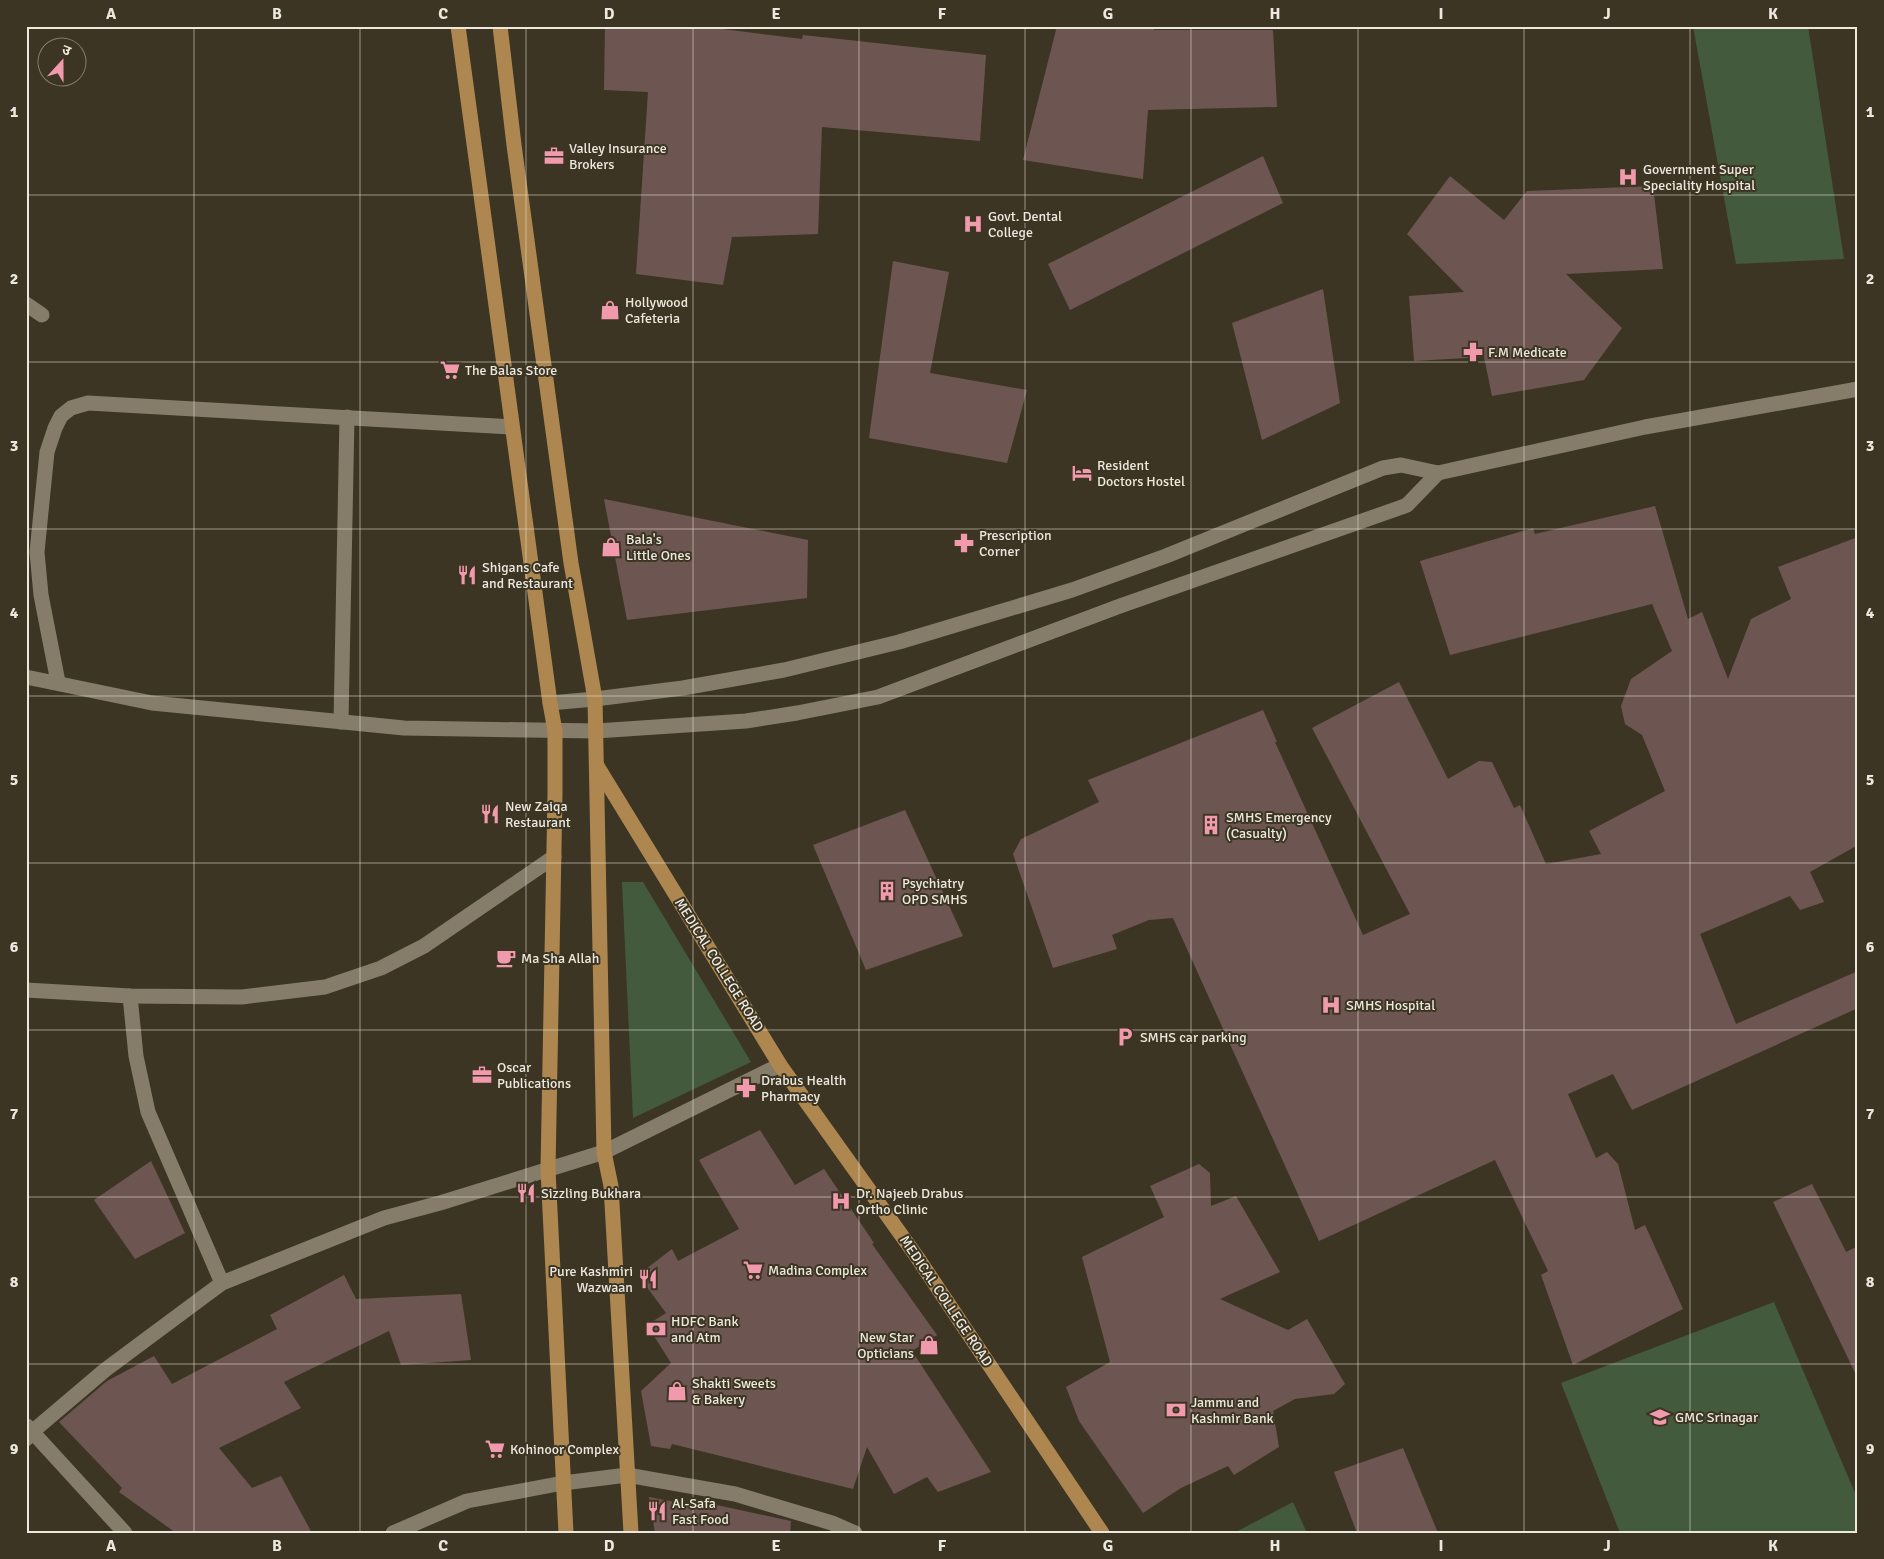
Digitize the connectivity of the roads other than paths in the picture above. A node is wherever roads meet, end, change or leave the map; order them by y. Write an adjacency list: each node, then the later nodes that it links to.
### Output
1 (458, 26): 7 (main road)
2 (500, 26): 11 (main road)
3 (26, 304): 4 (street)
4 (42, 315)
5 (1858, 389): 8 (street)
6 (347, 417): 7 (street); 10 (street); 13 (street)
7 (512, 428): 12 (main road)
8 (1438, 473): 11 (street); 15 (street)
9 (26, 677): 10 (street)
10 (58, 682): 13 (street)
11 (595, 699): 12 (street); 15 (main road)
12 (550, 703): 14 (main road)
13 (341, 722): 14 (street)
14 (555, 731): 15 (street); 17 (main road)
15 (596, 731): 16 (main road)
16 (597, 766): 20 (main road, MEDICAL COLLEGE ROAD); 21 (main road)
17 (554, 857): 19 (street); 22 (main road)
18 (26, 990): 19 (street)
19 (130, 996): 23 (street)
20 (780, 1065): 21 (street); 32 (main road, MEDICAL COLLEGE ROAD)
21 (604, 1152): 22 (street); 25 (main road)
22 (548, 1170): 23 (street); 26 (main road)
23 (222, 1283): 24 (street)
24 (28, 1432): 27 (street)
25 (627, 1475): 26 (street); 30 (main road); 31 (street)
26 (563, 1483): 28 (street); 29 (main road)
27 (125, 1533)
28 (393, 1533)
29 (566, 1533)
30 (631, 1533)
31 (855, 1533)
32 (1102, 1533)

